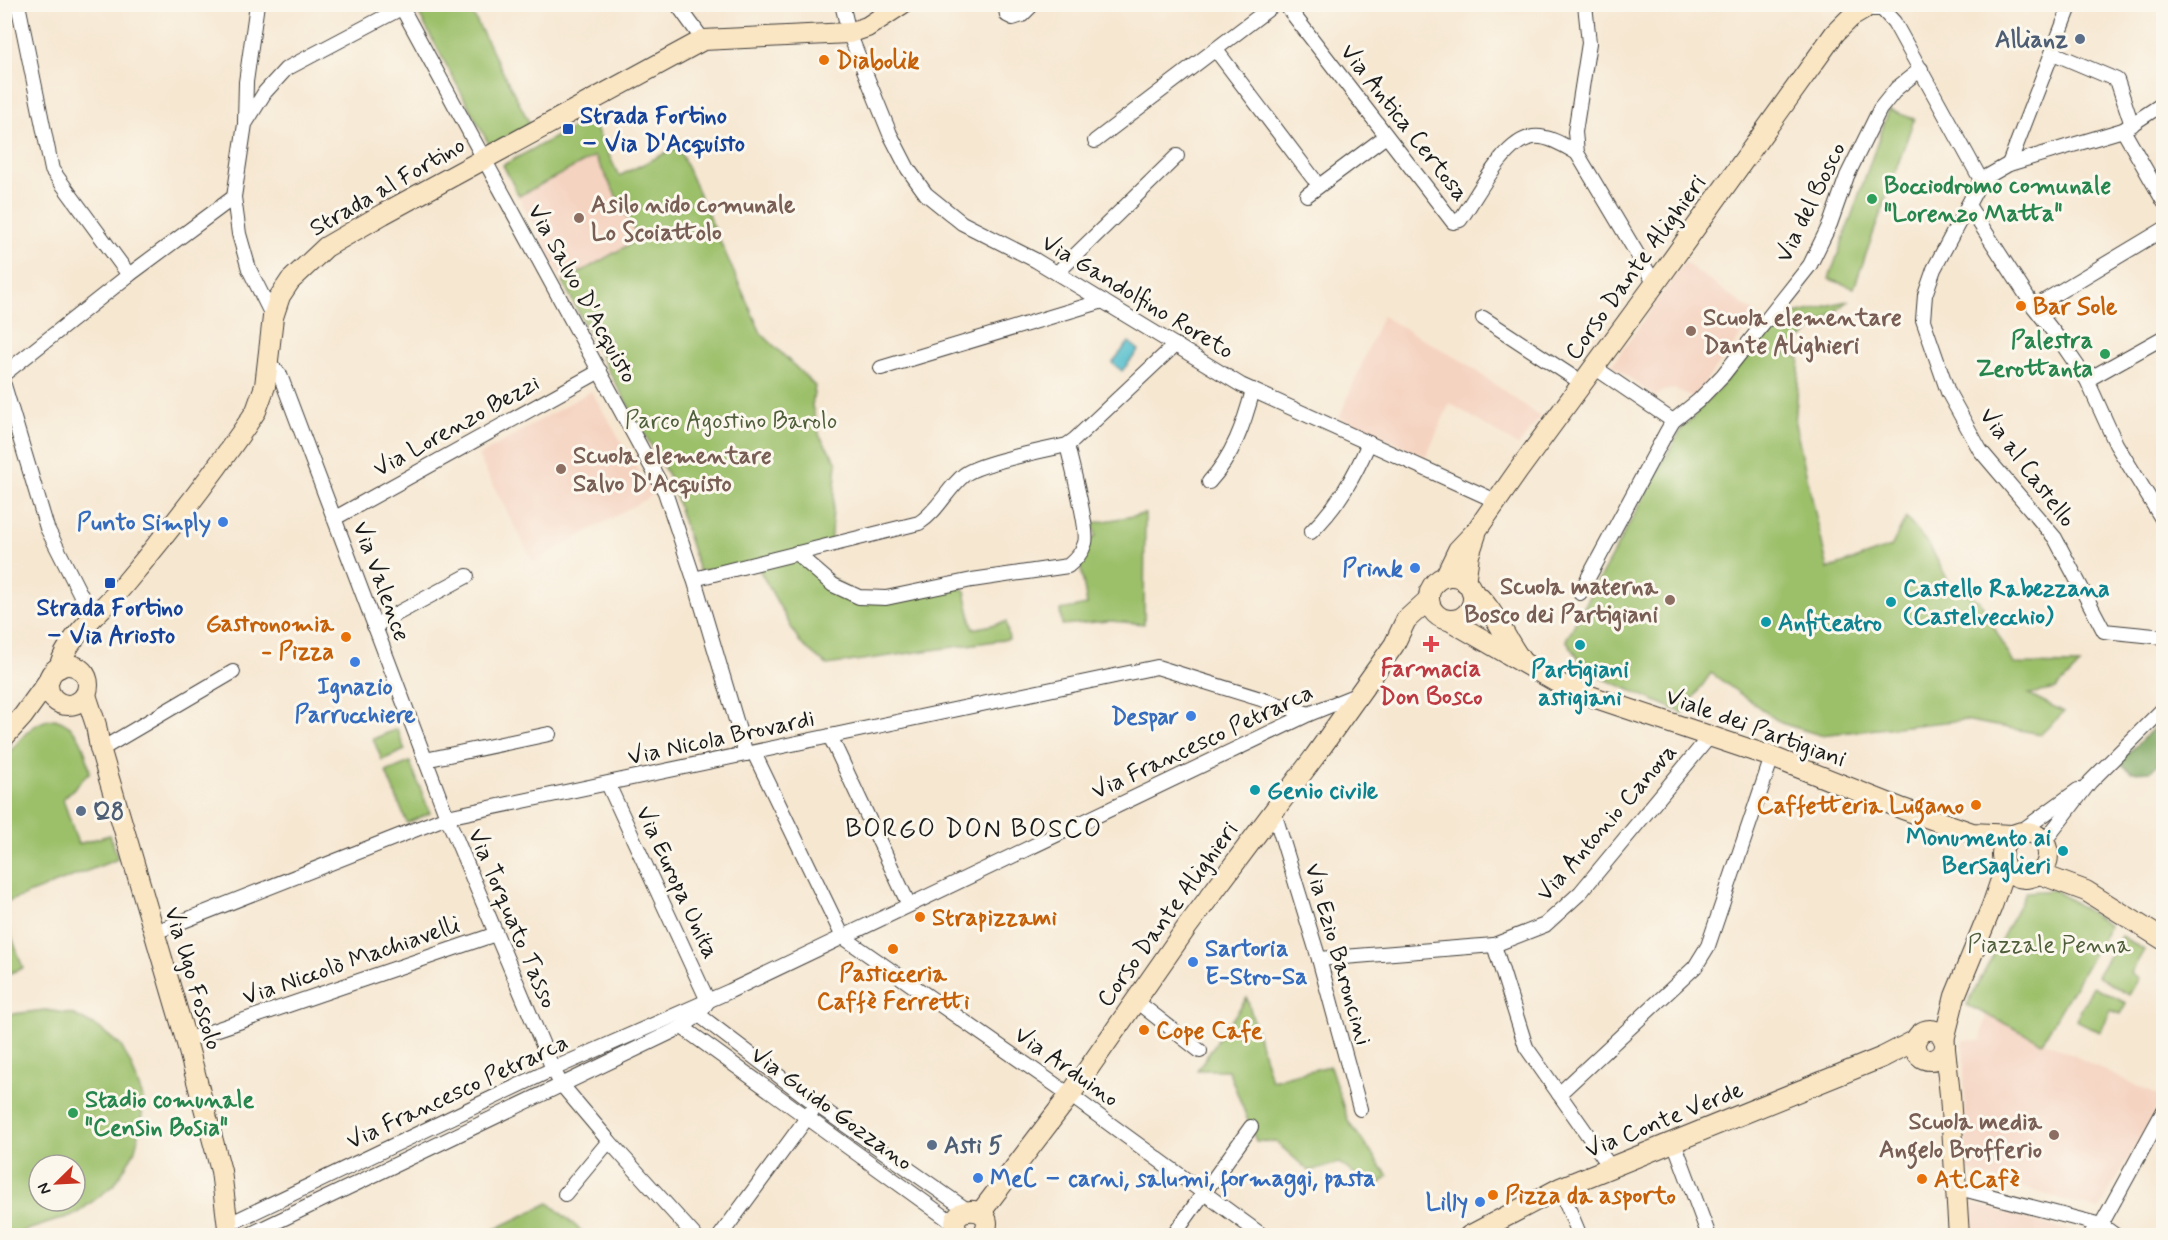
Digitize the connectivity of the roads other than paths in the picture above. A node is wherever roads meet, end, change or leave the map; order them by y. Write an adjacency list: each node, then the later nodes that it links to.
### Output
1 (18, 4): 39 (street)
2 (257, 4): 23 (street)
3 (677, 4): 18 (street)
4 (842, 4): 15 (street, Via Gandolfino Roreto)
5 (903, 4): 15 (street, Strada al Fortino)
6 (1005, 4): 7 (street)
7 (1033, 4)
8 (1275, 4): 19 (street)
9 (1285, 4): 25 (street, Via Antica Certosa)
10 (1585, 4): 27 (street)
11 (1842, 4): 16 (street, Corso Dante Alighieri)
12 (2070, 4): 20 (street)
13 (405, 6): 23 (street); 29 (street, Via Salvo D'Acquisto)
14 (1869, 6): 16 (street, Corso Dante Alighieri); 17 (street); 17 (street)
15 (849, 33): 18 (street, Strada al Fortino); 38 (street, Via Gandolfino Roreto)
16 (1835, 33): 40 (street, Corso Dante Alighieri)
17 (1902, 35): 21 (street)
18 (703, 40): 29 (street, Strada al Fortino)
19 (1216, 50): 26 (street); 31 (street)
20 (2053, 53): 24 (street); 30 (street)
21 (1921, 69): 32 (street); 56 (street, Via del Bosco)
22 (2163, 103): 24 (street)
23 (245, 124): 34 (street)
24 (2128, 128): 30 (street); 35 (street)
25 (1386, 136): 27 (street, Via Antica Certosa); 33 (street)
26 (1095, 141)
27 (1577, 153): 40 (street)
28 (1177, 156): 38 (street)
29 (484, 159): 43 (street, Strada al Fortino); 50 (street, Via Salvo D'Acquisto)
30 (2009, 164): 32 (street)
31 (1313, 178)
32 (1981, 180): 36 (street)
33 (1307, 195)
34 (234, 197): 39 (street); 43 (street)
35 (2163, 202)
36 (1968, 205): 42 (street); 75 (street, Via al Castello)
37 (2163, 229): 42 (street)
38 (1057, 273): 41 (street, Via Gandolfino Roreto)
39 (129, 275): 51 (street)
40 (1655, 284): 48 (street, Corso Dante Alighieri)
41 (1103, 301): 46 (street, Via Gandolfino Roreto); 49 (street)
42 (2034, 307): 52 (street)
43 (273, 317): 47 (street, Strada al Fortino)
44 (1483, 318): 53 (street)
45 (2163, 337): 52 (street)
46 (1175, 345): 55 (street, Via Gandolfino Roreto); 58 (street)
47 (269, 363): 61 (street, Via Valence); 72 (street, Strada al Fortino)
48 (1594, 367): 53 (street, Corso Dante Alighieri); 56 (street)
49 (881, 368)
50 (600, 371): 61 (street, Via Lorenzo Bezzi); 68 (street, Via Salvo D'Acquisto)
51 (4, 374)
52 (2087, 380): 62 (street)
53 (1582, 383): 60 (street, Corso Dante Alighieri)
54 (4, 385): 72 (street)
55 (1253, 390): 57 (street, Via Gandolfino Roreto); 59 (street)
56 (1673, 422): 70 (street, Via del Bosco)
57 (1369, 443): 60 (street, Via Gandolfino Roreto); 64 (street)
58 (1067, 445): 65 (street); 65 (street)
59 (1209, 482)
60 (1497, 501): 63 (street, Corso Dante Alighieri)
61 (335, 518): 73 (street, Via Valence)
62 (2163, 522)
63 (1476, 531): 67 (street, Corso Dante Alighieri); 69 (street, Corso Dante Alighieri)
64 (1311, 532)
65 (796, 553): 68 (street)
66 (468, 576): 73 (street)
67 (1445, 577): 69 (street); 71 (street)
68 (694, 579): 91 (street, Via Salvo D'Acquisto)
69 (1469, 586): 71 (street); 76 (street, Viale dei Partigiani)
70 (1580, 593)
71 (1439, 612): 76 (street, Viale dei Partigiani); 80 (street, Corso Dante Alighieri)
72 (93, 619): 74 (street, Strada al Fortino)
73 (374, 626): 93 (street, Via Valence)
74 (80, 634): 77 (street); 79 (street, Strada al Fortino)
75 (2163, 637)
76 (1524, 664): 88 (street, Viale dei Partigiani)
77 (80, 669): 79 (street); 81 (street)
78 (233, 672): 90 (street)
79 (54, 674): 82 (street); 85 (street, Strada al Fortino)
80 (1359, 694): 84 (street, Via Francesco Petrarca); 96 (street, Corso Dante Alighieri)
81 (86, 695): 82 (street); 90 (street, Via Ugo Foscolo)
82 (62, 704): 85 (street); 90 (street, Via Ugo Foscolo)
83 (2163, 708): 94 (street)
84 (1309, 714): 87 (street, Via Nicola Brovardi); 104 (street, Via Francesco Petrarca)
85 (23, 716): 89 (street, Strada al Fortino)
86 (549, 734): 93 (street)
87 (830, 736): 91 (street, Via Nicola Brovardi); 104 (street)
88 (1710, 736): 92 (street, Viale dei Partigiani); 110 (street, Via Antonio Canova)
89 (4, 737)
90 (100, 749): 106 (street, Via Ugo Foscolo)
91 (750, 753): 95 (street, Via Nicola Brovardi); 108 (street, Via Salvo D'Acquisto)
92 (1772, 757): 98 (street, Viale dei Partigiani); 121 (street)
93 (425, 760): 97 (street, Via Valence)
94 (2090, 782): 99 (street); 100 (street)
95 (608, 784): 97 (street, Via Nicola Brovardi); 112 (street, Via Europa Unita)
96 (1274, 812): 111 (street, Via Ezio Baroncini); 113 (street, Corso Dante Alighieri)
97 (447, 818): 106 (street, Via Nicola Brovardi); 107 (street, Via Torquato Tasso)
98 (1972, 833): 99 (street, Viale dei Partigiani); 101 (street, Viale dei Partigiani)
99 (2016, 834): 100 (street); 101 (street)
100 (2046, 847): 102 (street); 103 (street)
101 (2004, 861): 102 (street); 105 (street)
102 (2032, 877): 103 (street); 105 (street)
103 (2086, 891): 109 (street)
104 (909, 905): 108 (street, Via Francesco Petrarca)
105 (1992, 906): 117 (street)
106 (153, 933): 116 (street, Via Ugo Foscolo)
107 (496, 934): 116 (street, Via Niccolò Machiavelli); 119 (street, Via Torquato Tasso)
108 (843, 937): 112 (street, Via Francesco Petrarca); 122 (street, Via Arduino)
109 (2163, 940)
110 (1494, 945): 111 (street, Via Antonio Canova); 121 (street)
111 (1319, 959): 124 (street, Via Ezio Baroncini)
112 (708, 1001): 114 (street, Via Francesco Petrarca); 119 (street, Via Francesco Petrarca)
113 (1136, 1001): 118 (street); 122 (street, Corso Dante Alighieri)
114 (699, 1015): 115 (street, Via Francesco Petrarca); 123 (street, Via Guido Gozzano)
115 (682, 1027): 120 (street, Via Francesco Petrarca); 126 (street, Via Guido Gozzano)
116 (186, 1040): 137 (street, Via Ugo Foscolo)
117 (1930, 1046): 129 (street, Via Conte Verde); 131 (street)
118 (1200, 1051)
119 (553, 1069): 120 (street, Via Torquato Tasso); 137 (street, Via Francesco Petrarca)
120 (561, 1084): 128 (street, Via Torquato Tasso); 138 (street, Via Francesco Petrarca)
121 (1559, 1094): 130 (street)
122 (1070, 1095): 133 (street, Via Arduino); 136 (street, Corso Dante Alighieri)
123 (817, 1105): 126 (street); 136 (street, Via Guido Gozzano)
124 (1360, 1109)
125 (2163, 1110): 135 (street)
126 (807, 1118): 136 (street, Via Guido Gozzano); 140 (street)
127 (1251, 1127): 133 (street)
128 (609, 1141): 134 (street); 139 (street, Via Torquato Tasso)
129 (1674, 1142): 130 (street, Via Conte Verde); 145 (street)
130 (1611, 1168): 132 (street, Via Conte Verde)
131 (1955, 1186): 135 (street); 146 (street)
132 (1560, 1188): 143 (street, Via Conte Verde); 144 (street)
133 (1204, 1192): 141 (street); 142 (street, Via Arduino)
134 (565, 1194)
135 (2101, 1225): 147 (street); 148 (street)
136 (976, 1226)
137 (225, 1232)
138 (247, 1236)
139 (695, 1236)
140 (720, 1236)
141 (1173, 1236)
142 (1263, 1236)
143 (1469, 1236)
144 (1580, 1236)
145 (1709, 1236)
146 (1959, 1236)
147 (2089, 1236)
148 (2116, 1236)

